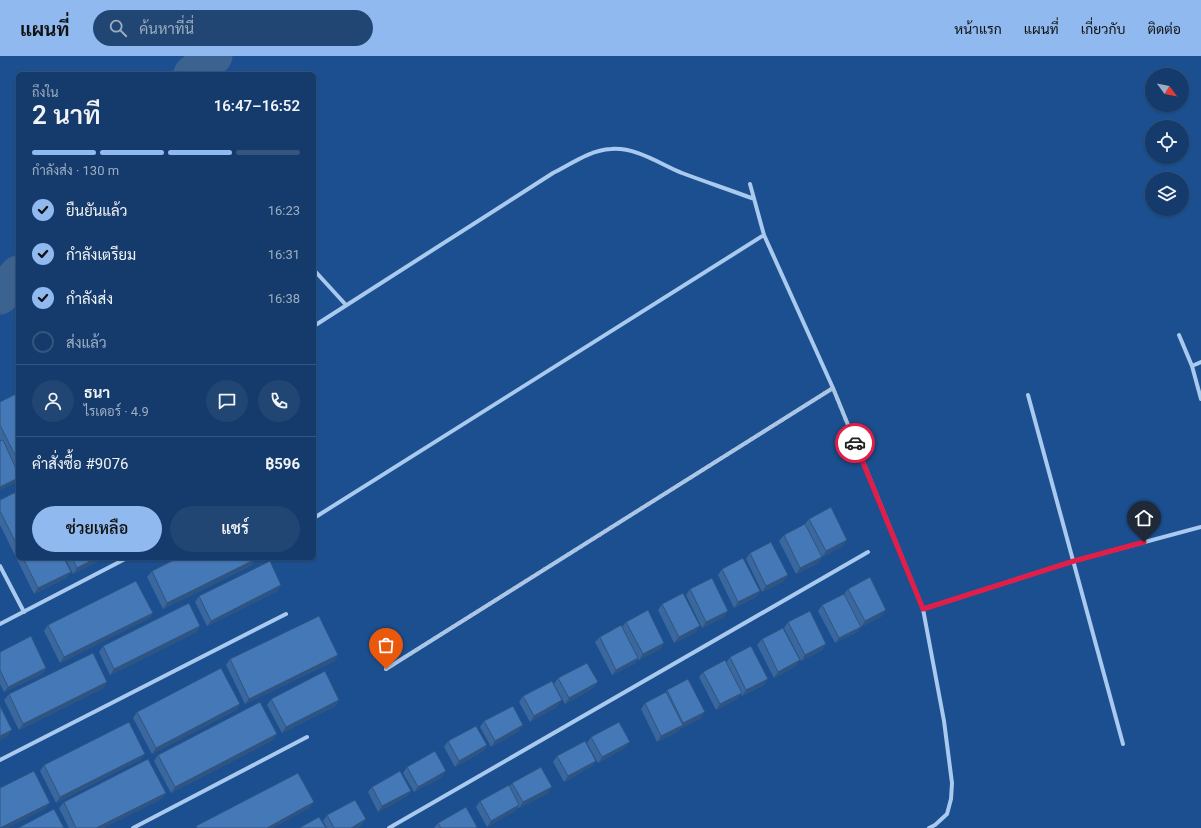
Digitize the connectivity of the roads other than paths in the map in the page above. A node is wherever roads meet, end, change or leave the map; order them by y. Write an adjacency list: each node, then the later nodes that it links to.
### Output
1 (750, 184): 2 (street)
2 (754, 198): 3 (street); 5 (street)
3 (764, 235): 10 (street); 13 (street)
4 (316, 272): 5 (street)
5 (346, 305): 6 (street)
6 (316, 325)
7 (1179, 335): 9 (street)
8 (1201, 362): 9 (street)
9 (1192, 366): 12 (street)
10 (833, 388): 19 (street); 23 (street)
11 (1028, 395): 17 (street)
12 (1201, 399)
13 (316, 517)
14 (1201, 527): 17 (street)
15 (868, 552): 28 (street)
16 (123, 560): 20 (street)
17 (1074, 561): 19 (street); 25 (street)
18 (0, 566): 20 (street)
19 (923, 609): 29 (street)
20 (24, 612): 22 (street)
21 (286, 614): 26 (street)
22 (0, 624)
23 (386, 669)
24 (307, 737): 27 (street)
25 (1123, 744)
26 (0, 760)
27 (133, 828)
28 (389, 828)
29 (929, 828)

